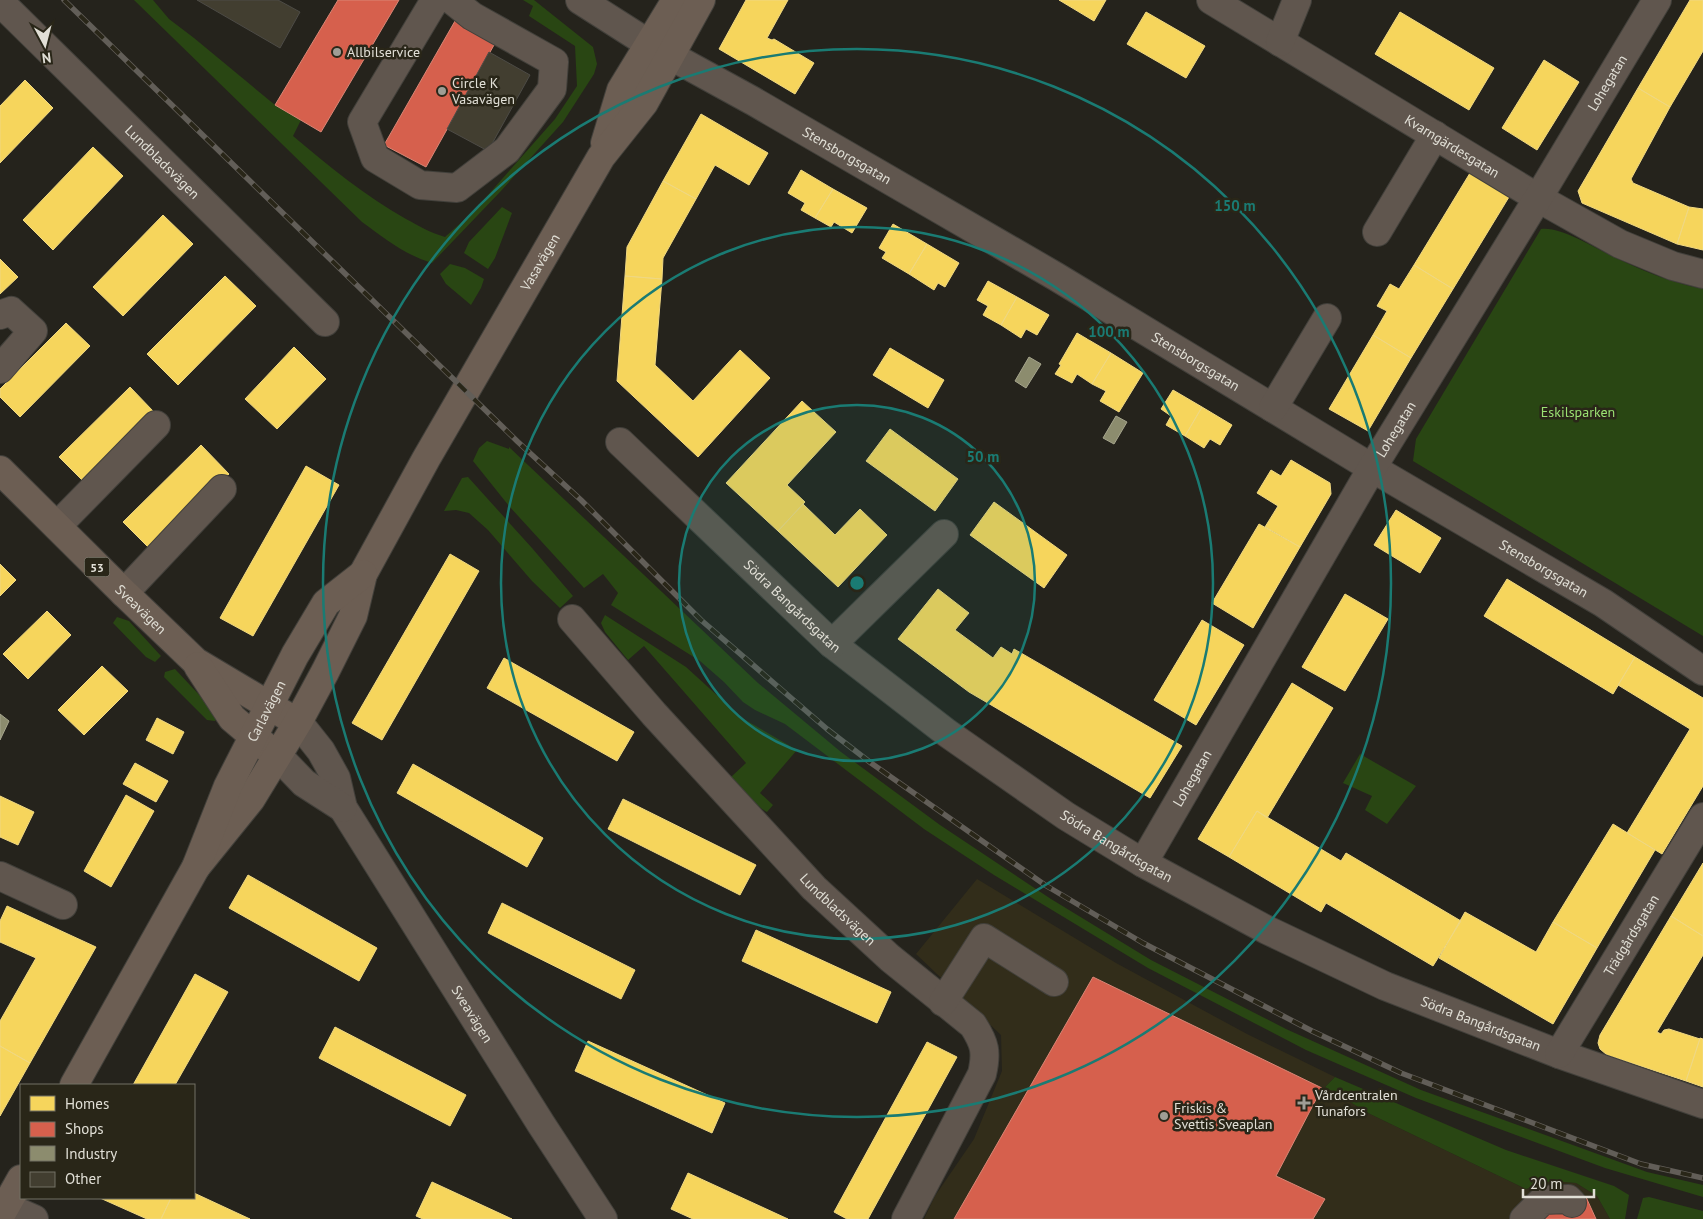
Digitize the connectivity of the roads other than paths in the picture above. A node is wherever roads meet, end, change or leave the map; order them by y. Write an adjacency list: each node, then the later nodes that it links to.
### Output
1 (435, 0): 2 (street)
2 (452, 0)
3 (580, 0): 11 (street, Stensborgsgatan)
4 (676, 0): 11 (main road, Vasavägen)
5 (701, 0): 11 (main road, Vasavägen)
6 (1211, 0): 10 (street, Kvarngärdesgatan)
7 (1297, 0): 10 (street)
8 (1657, 0): 13 (street, Lohegatan)
9 (0, 2): 18 (street, Lundbladsvägen)
10 (1280, 42): 12 (street, Kvarngärdesgatan)
11 (660, 50): 19 (main road, Vasavägen); 21 (street, Stensborgsgatan)
12 (1435, 135): 13 (street, Kvarngärdesgatan); 14 (street)
13 (1538, 198): 15 (street, Kvarngärdesgatan); 24 (street, Lohegatan)
14 (1377, 232)
15 (1703, 274)
16 (0, 314): 20 (street)
17 (1327, 318): 21 (street)
18 (325, 322)
19 (478, 367): 29 (main road, Carlavägen)
20 (0, 369)
21 (1274, 408): 24 (street, Stensborgsgatan)
22 (156, 425): 27 (street)
23 (620, 442): 32 (street, Södra Bangårdsgatan)
24 (1372, 468): 34 (street, Stensborgsgatan); 41 (street, Lohegatan)
25 (0, 470): 27 (main road, Sveavägen / 53)
26 (222, 489): 30 (street)
27 (57, 526): 30 (main road, Sveavägen / 53)
28 (944, 534): 32 (street)
29 (363, 574): 35 (main road, Carlavägen); 36 (main road, Carlavägen)
30 (124, 593): 33 (main road, Sveavägen / 53)
31 (572, 619): 46 (street, Lundbladsvägen)
32 (832, 644): 41 (street, Södra Bangårdsgatan)
33 (196, 662): 35 (main road, Sveavägen / 53); 37 (main road, Sveavägen / 53)
34 (1703, 671)
35 (269, 705): 36 (main road, Sveavägen / 53); 37 (main road, Carlavägen)
36 (298, 722): 38 (main road, Carlavägen); 39 (street, Sveavägen)
37 (253, 737): 38 (main road, Sveavägen / 53); 42 (main road, Carlavägen)
38 (277, 755): 39 (street, Sveavägen); 42 (main road, Carlavägen)
39 (343, 808): 54 (street, Sveavägen)
40 (1703, 817): 47 (street, Trädgårdsgatan)
41 (1143, 863): 47 (street, Södra Bangårdsgatan)
42 (196, 867): 48 (main road, Carlavägen)
43 (0, 876): 44 (street)
44 (62, 905)
45 (1054, 982): 46 (street)
46 (943, 1002): 55 (street, Lundbladsvägen)
47 (1559, 1054): 49 (street, Södra Bangårdsgatan)
48 (75, 1084)
49 (1703, 1104)
50 (20, 1181): 52 (main road)
51 (1572, 1203): 56 (street)
52 (2, 1209): 53 (street)
53 (34, 1219)
54 (603, 1219)
55 (906, 1219)
56 (1524, 1219)

